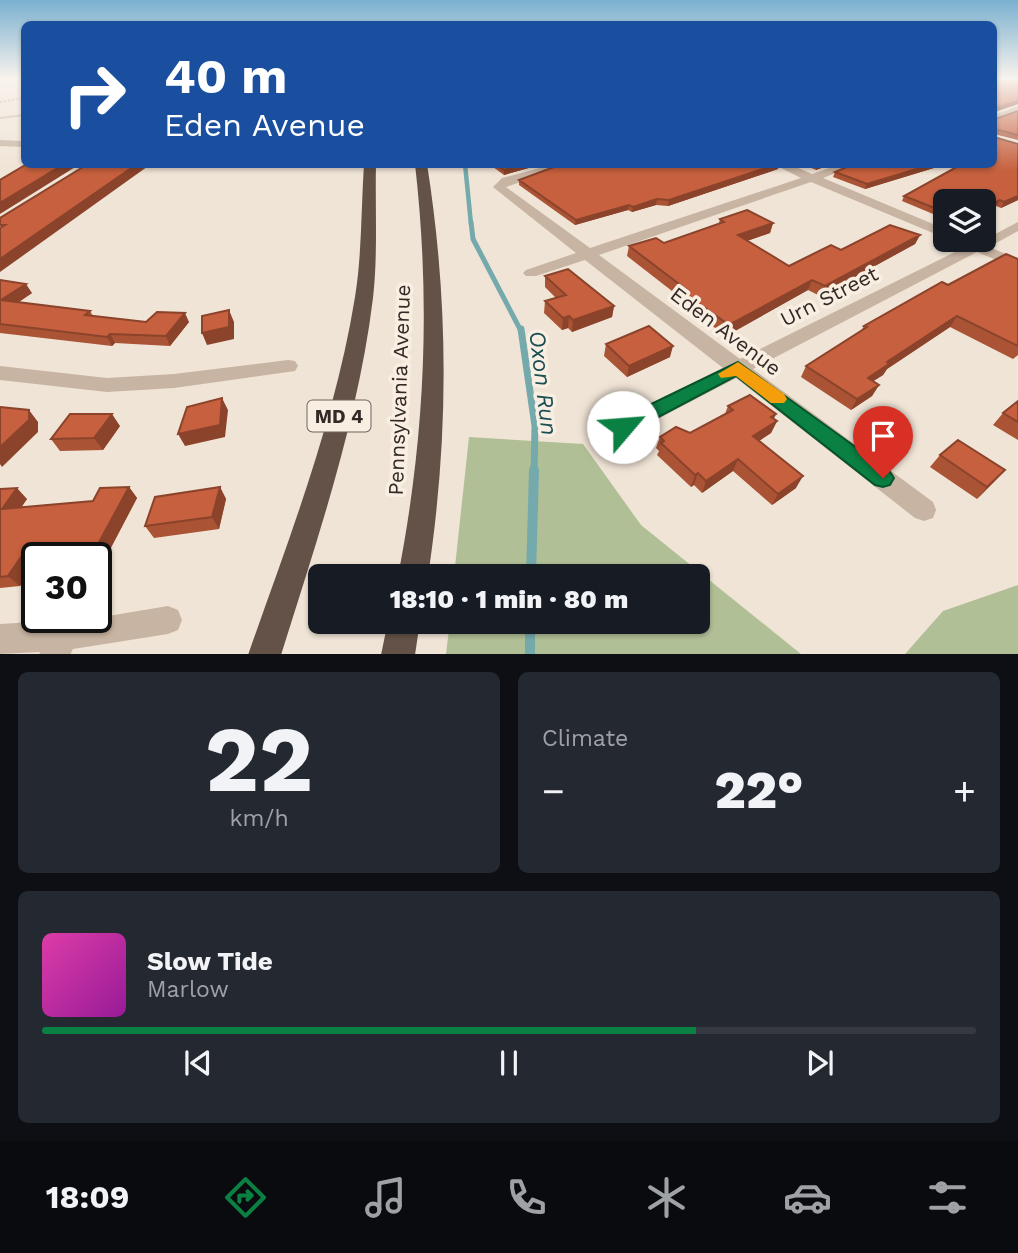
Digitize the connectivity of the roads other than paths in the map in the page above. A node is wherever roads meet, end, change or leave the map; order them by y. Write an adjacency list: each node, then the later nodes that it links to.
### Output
1 (1018, 110): 3 (street)
2 (21, 115): 4 (lane)
3 (997, 117)
4 (0, 118)
5 (0, 144): 6 (street)
6 (21, 144)
7 (368, 168): 33 (highway, Pennsylvania Avenue / MD 4)
8 (422, 168): 15 (highway, Pennsylvania Avenue)
9 (428, 168): 15 (highway)
10 (555, 168): 20 (street, Eden Avenue)
11 (788, 168): 13 (street)
12 (842, 168): 13 (street)
13 (813, 178): 16 (street); 20 (street)
14 (1018, 226): 17 (street, Urn Street)
15 (430, 227): 28 (highway, Pennsylvania Avenue)
16 (933, 229)
17 (996, 233)
18 (951, 252): 24 (street, Urn Street)
19 (989, 252): 21 (street)
20 (588, 254): 22 (street); 24 (street, Eden Avenue)
21 (1018, 264)
22 (531, 273)
23 (288, 366): 25 (street)
24 (738, 368): 26 (street, Urn Street); 27 (street, Eden Avenue)
25 (0, 373)
26 (623, 427)
27 (924, 510)
28 (415, 564)
29 (168, 620): 32 (street)
30 (402, 634): 34 (highway)
31 (0, 639): 32 (street)
32 (59, 645)
33 (264, 654)
34 (398, 654)

